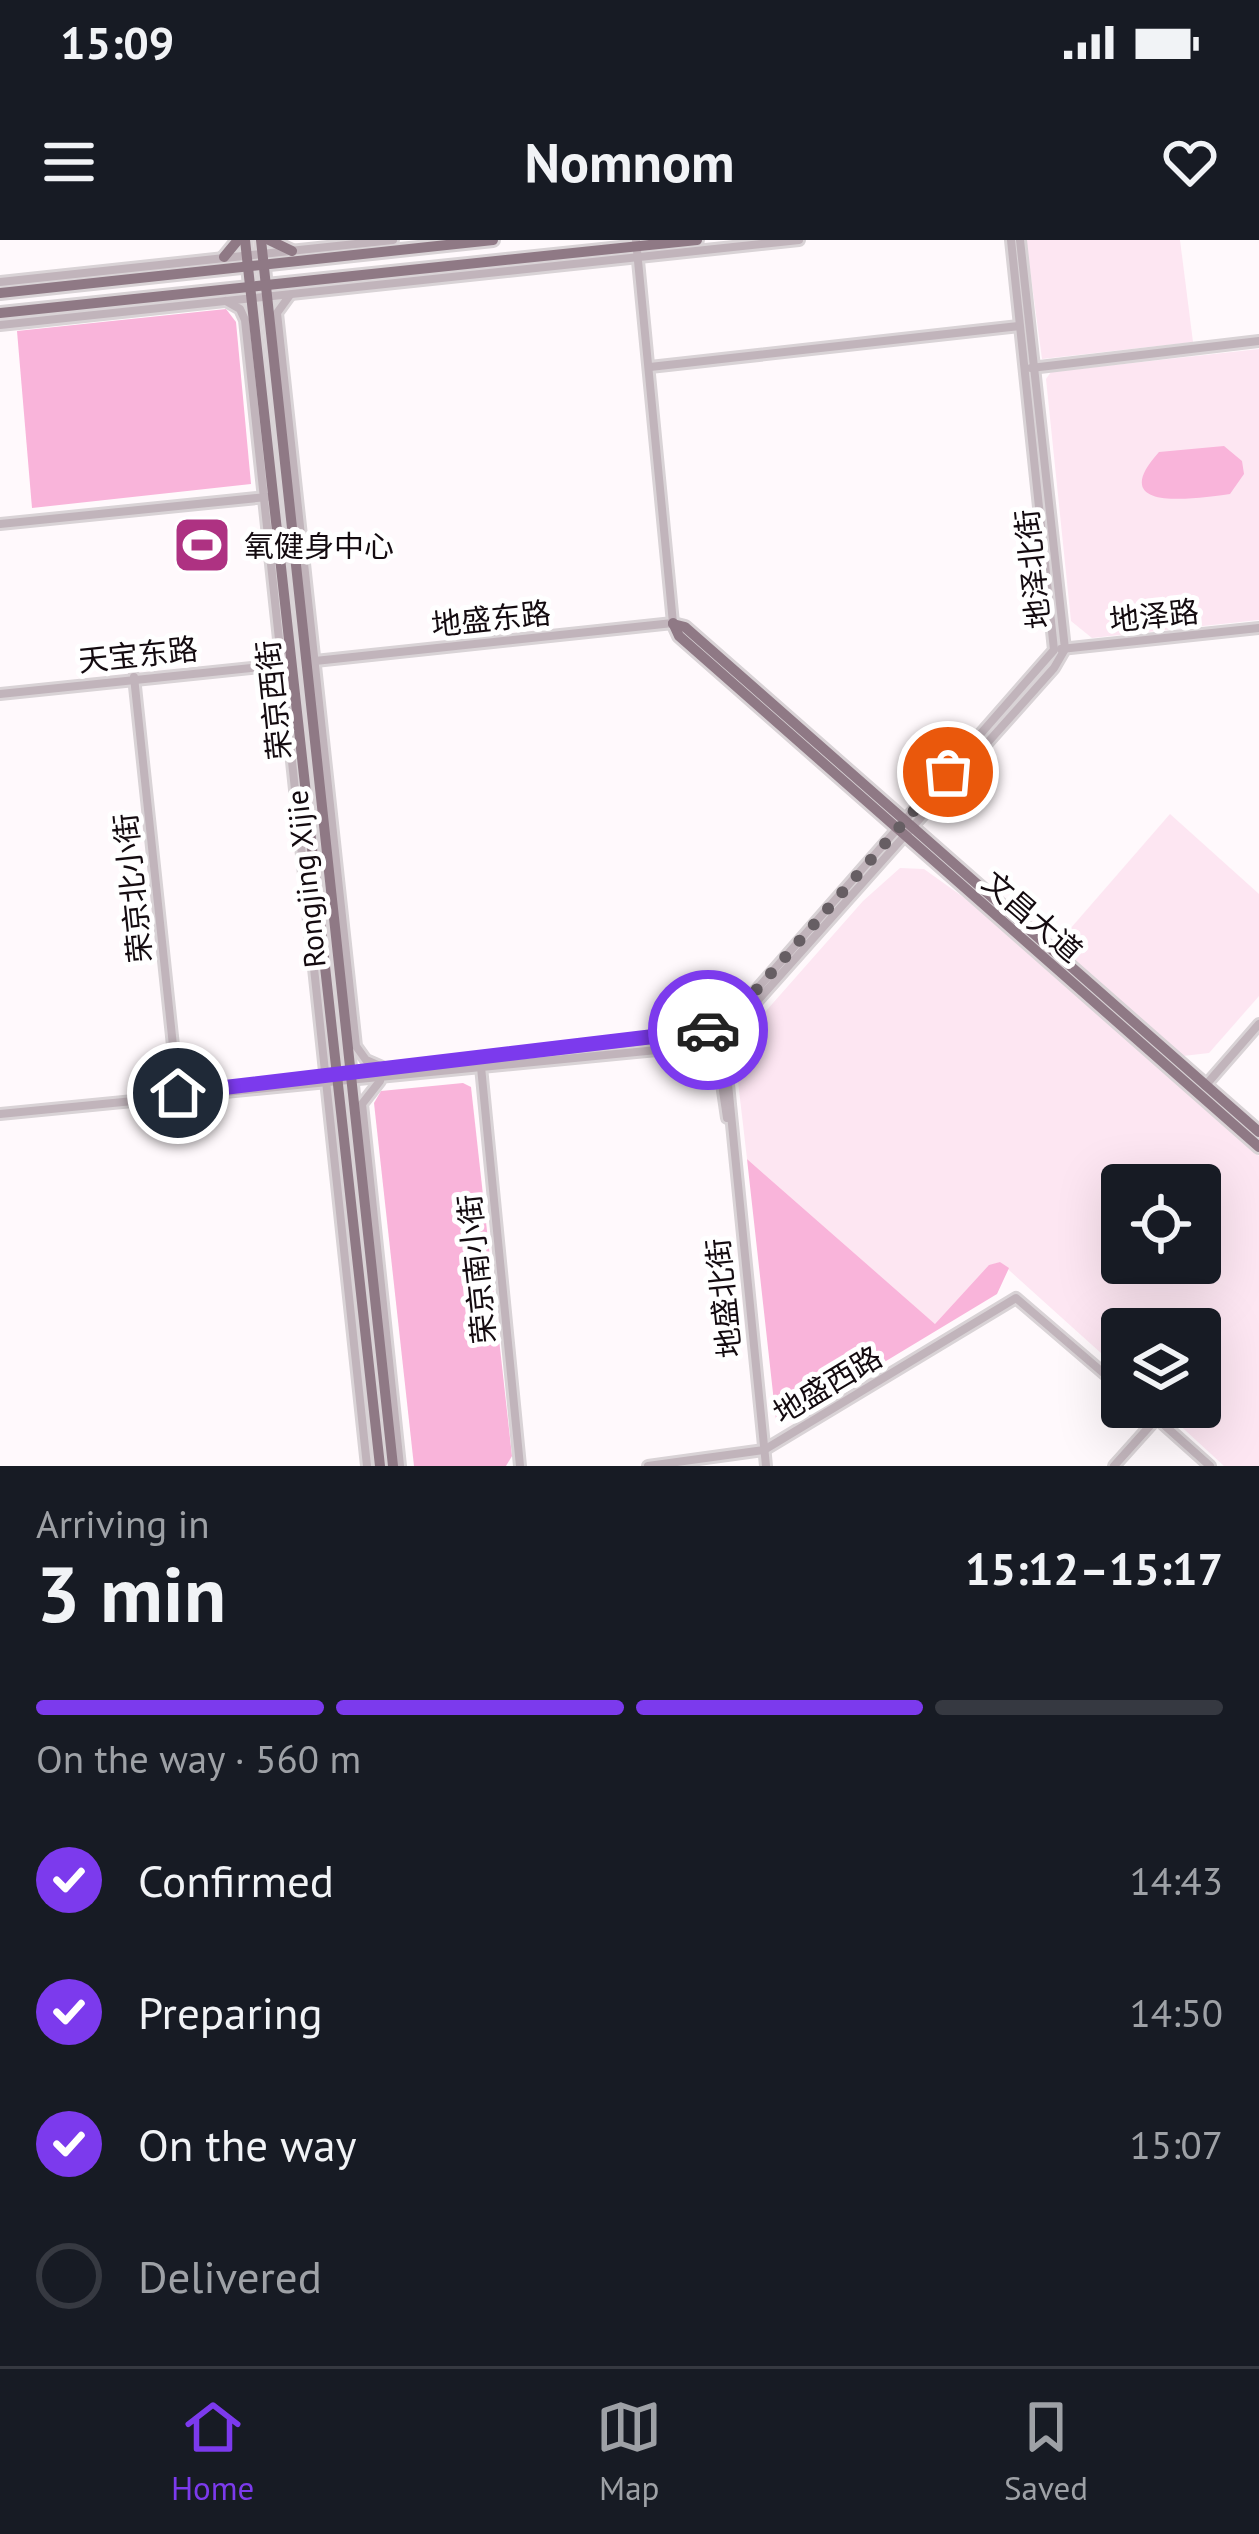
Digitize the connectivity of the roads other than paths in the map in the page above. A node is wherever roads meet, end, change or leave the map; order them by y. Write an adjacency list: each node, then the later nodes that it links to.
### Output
1 (241, 240): 9 (main road); 10 (main road)
2 (493, 240): 6 (main road)
3 (697, 240): 7 (main road)
4 (799, 240): 7 (street)
5 (1015, 240): 22 (street, 地泽北街); 25 (street, 地泽北街)
6 (391, 246): 8 (street); 9 (main road)
7 (636, 248): 11 (main road); 12 (street); 24 (street)
8 (292, 251): 9 (main road)
9 (259, 253): 10 (street); 14 (main road); 15 (main road)
10 (224, 257): 13 (street)
11 (525, 259): 12 (street); 14 (main road)
12 (551, 266): 16 (street)
13 (0, 282)
14 (258, 292): 16 (street); 17 (main road); 18 (street); 26 (main road, 荣京西街); 40 (main road, Rongjing Xijie)
15 (0, 293)
16 (292, 294): 31 (street)
17 (133, 300): 19 (street); 20 (main road)
18 (226, 301): 19 (street); 26 (street)
19 (160, 308): 21 (street)
20 (0, 313)
21 (0, 325)
22 (1019, 326): 24 (street); 25 (street, 地泽北街)
23 (1259, 341): 25 (street)
24 (650, 367): 28 (street)
25 (1028, 368): 30 (street, 地泽北街)
26 (270, 496): 27 (street); 32 (street); 40 (main road, 荣京西街)
27 (0, 524)
28 (673, 623): 31 (street, 地盛东路); 35 (main road, 文昌大道)
29 (1259, 628): 30 (street, 地泽路)
30 (1059, 650): 35 (street, 地泽北街)
31 (315, 661): 38 (street)
32 (281, 665): 33 (street, 天宝东路); 40 (street)
33 (134, 677): 34 (street, 天宝东路); 43 (street, 荣京北小街)
34 (0, 694)
35 (905, 828): 37 (street, 地泽北街); 42 (main road, 文昌大道)
36 (1259, 1024): 42 (street)
37 (715, 1032): 38 (street); 39 (street); 50 (street, 地盛北街)
38 (384, 1067): 40 (street)
39 (481, 1067): 41 (street); 54 (street, 荣京南小街)
40 (339, 1078): 41 (street); 43 (street); 51 (street); 52 (main road, 荣京西街); 53 (main road, Rongjing Xijie)
41 (384, 1079): 53 (street)
42 (1203, 1089): 45 (main road, 文昌大道); 46 (main road, 文昌大道)
43 (178, 1093): 44 (street)
44 (0, 1114)
45 (1259, 1132)
46 (1259, 1147)
47 (1101, 1371): 50 (street, 地盛西路)
48 (1148, 1428): 57 (street)
49 (1168, 1428): 58 (street)
50 (764, 1450): 55 (street, 地盛西路); 56 (street, 地盛北街)
51 (367, 1466)
52 (380, 1466)
53 (396, 1466)
54 (520, 1466)
55 (648, 1466)
56 (766, 1466)
57 (1114, 1466)
58 (1210, 1466)

